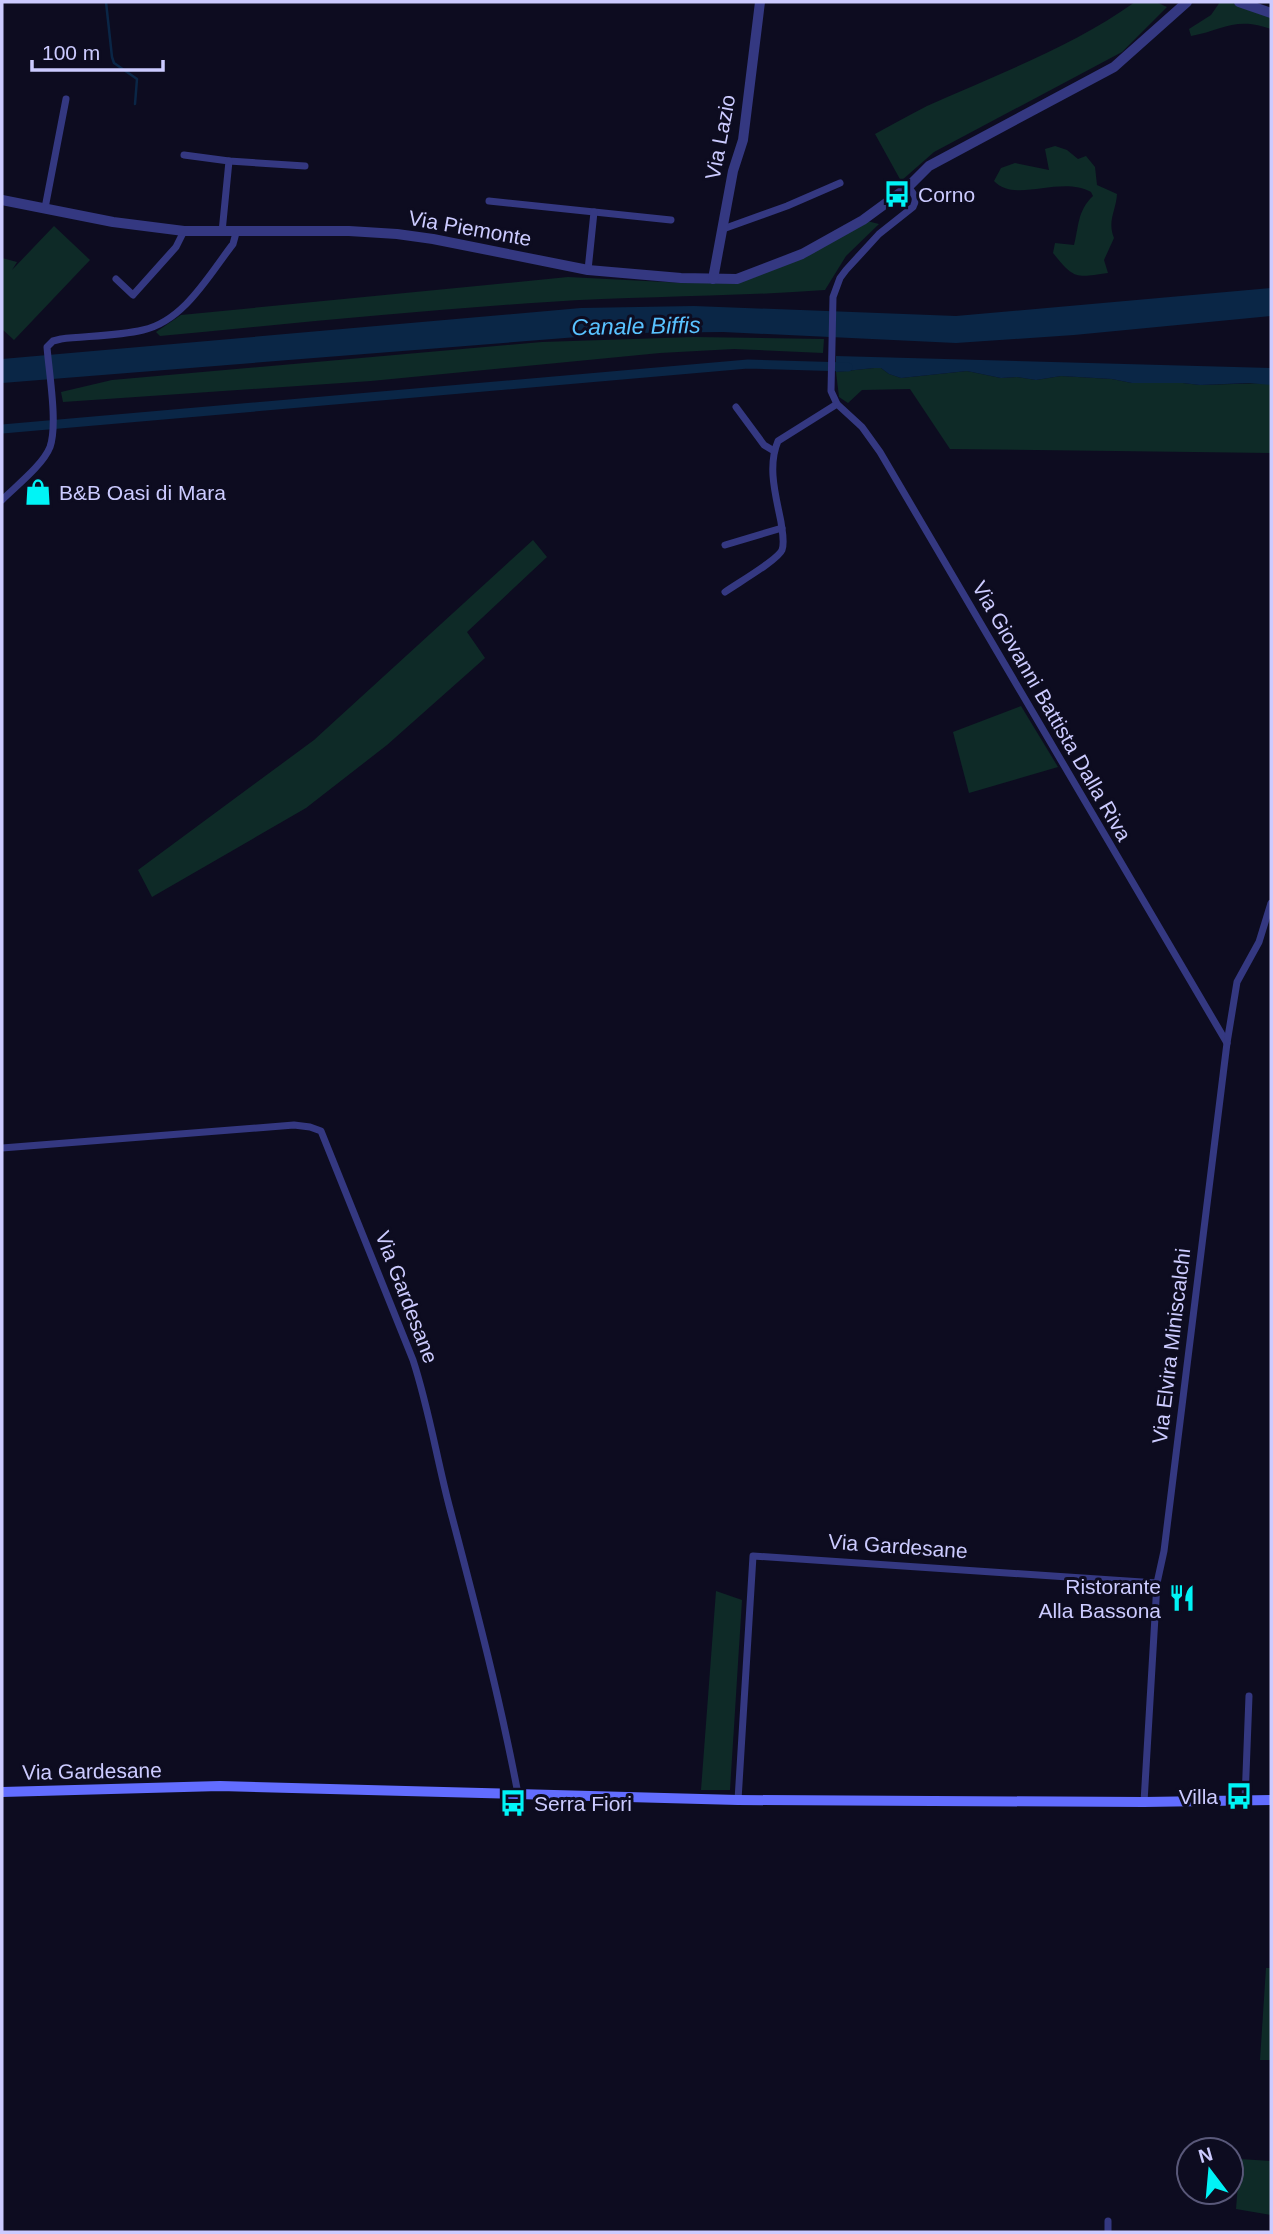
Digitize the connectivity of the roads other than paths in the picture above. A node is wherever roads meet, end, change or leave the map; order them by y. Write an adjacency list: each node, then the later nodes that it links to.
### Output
1 (760, 2): 16 (street, Via Lazio)
2 (1187, 2): 10 (street, Via Piemonte)
3 (1239, 2): 4 (street)
4 (1271, 13)
5 (66, 99): 13 (street)
6 (184, 155): 7 (street)
7 (229, 161): 8 (street); 18 (street)
8 (305, 166)
9 (840, 183): 16 (street)
10 (908, 187): 22 (street, Via Piemonte); 23 (street)
11 (2, 200): 13 (street, Via Piemonte)
12 (489, 201): 14 (street)
13 (45, 208): 17 (street, Via Piemonte)
14 (594, 212): 15 (street); 20 (street)
15 (671, 220)
16 (723, 229): 22 (street, Via Lazio)
17 (184, 231): 18 (street, Via Piemonte); 21 (street)
18 (222, 232): 19 (street, Via Piemonte)
19 (236, 233): 20 (street, Via Piemonte); 26 (street)
20 (588, 270): 22 (street, Via Piemonte)
21 (116, 279)
22 (713, 279)
23 (837, 404): 25 (street); 31 (street, Via Giovanni Battista Dalla Riva)
24 (736, 407): 25 (street)
25 (774, 451): 27 (street)
26 (2, 500)
27 (782, 528): 28 (street); 29 (street)
28 (724, 545)
29 (725, 592)
30 (1271, 903): 31 (street, Via Elvira Miniscalchi)
31 (1227, 1043): 33 (street, Via Elvira Miniscalchi)
32 (2, 1148): 36 (street, Via Gardesane)
33 (1157, 1583): 37 (street, Via Gardesane); 40 (street, Via Elvira Miniscalchi)
34 (1249, 1696): 38 (street)
35 (2, 1792): 36 (main road, Via Gardesane)
36 (518, 1794): 37 (main road, Via Gardesane)
37 (738, 1800): 40 (main road, Via Gardesane)
38 (1245, 1800): 39 (main road, Via Gardesane); 40 (main road, Via Gardesane)
39 (1271, 1800)
40 (1144, 1802)
41 (1108, 2221): 42 (street)
42 (1108, 2232)

